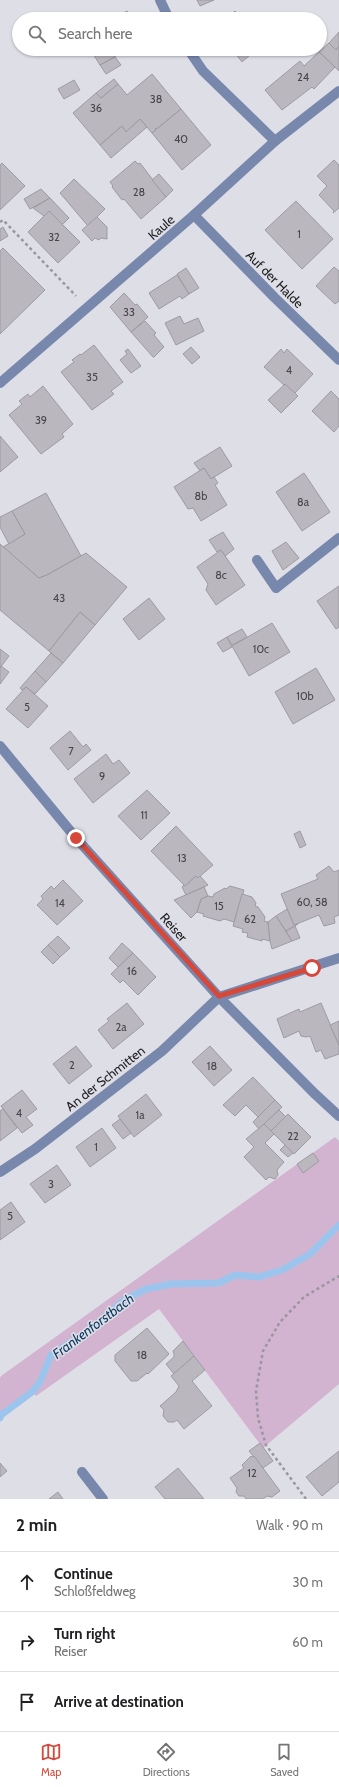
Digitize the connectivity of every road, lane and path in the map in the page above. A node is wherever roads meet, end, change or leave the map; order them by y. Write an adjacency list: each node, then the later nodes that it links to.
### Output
1 (160, 0): 2 (street)
2 (166, 12)
3 (193, 56): 5 (street)
4 (339, 90): 5 (street, Kaule)
5 (276, 141): 6 (street, Kaule)
6 (194, 215): 8 (street, Kaule); 9 (street, Auf der Halde)
7 (0, 222): 8 (path)
8 (88, 308): 10 (street, Kaule)
9 (339, 360)
10 (0, 382)
11 (339, 538): 12 (street)
12 (257, 560)
13 (0, 746): 15 (street, Reiser)
14 (339, 958): 15 (street)
15 (219, 996): 16 (street, Reiser); 17 (street, An der Schmitten)
16 (339, 1116)
17 (0, 1172)
18 (339, 1276): 21 (path)
19 (82, 1472): 20 (street)
20 (103, 1499)
21 (306, 1499)

